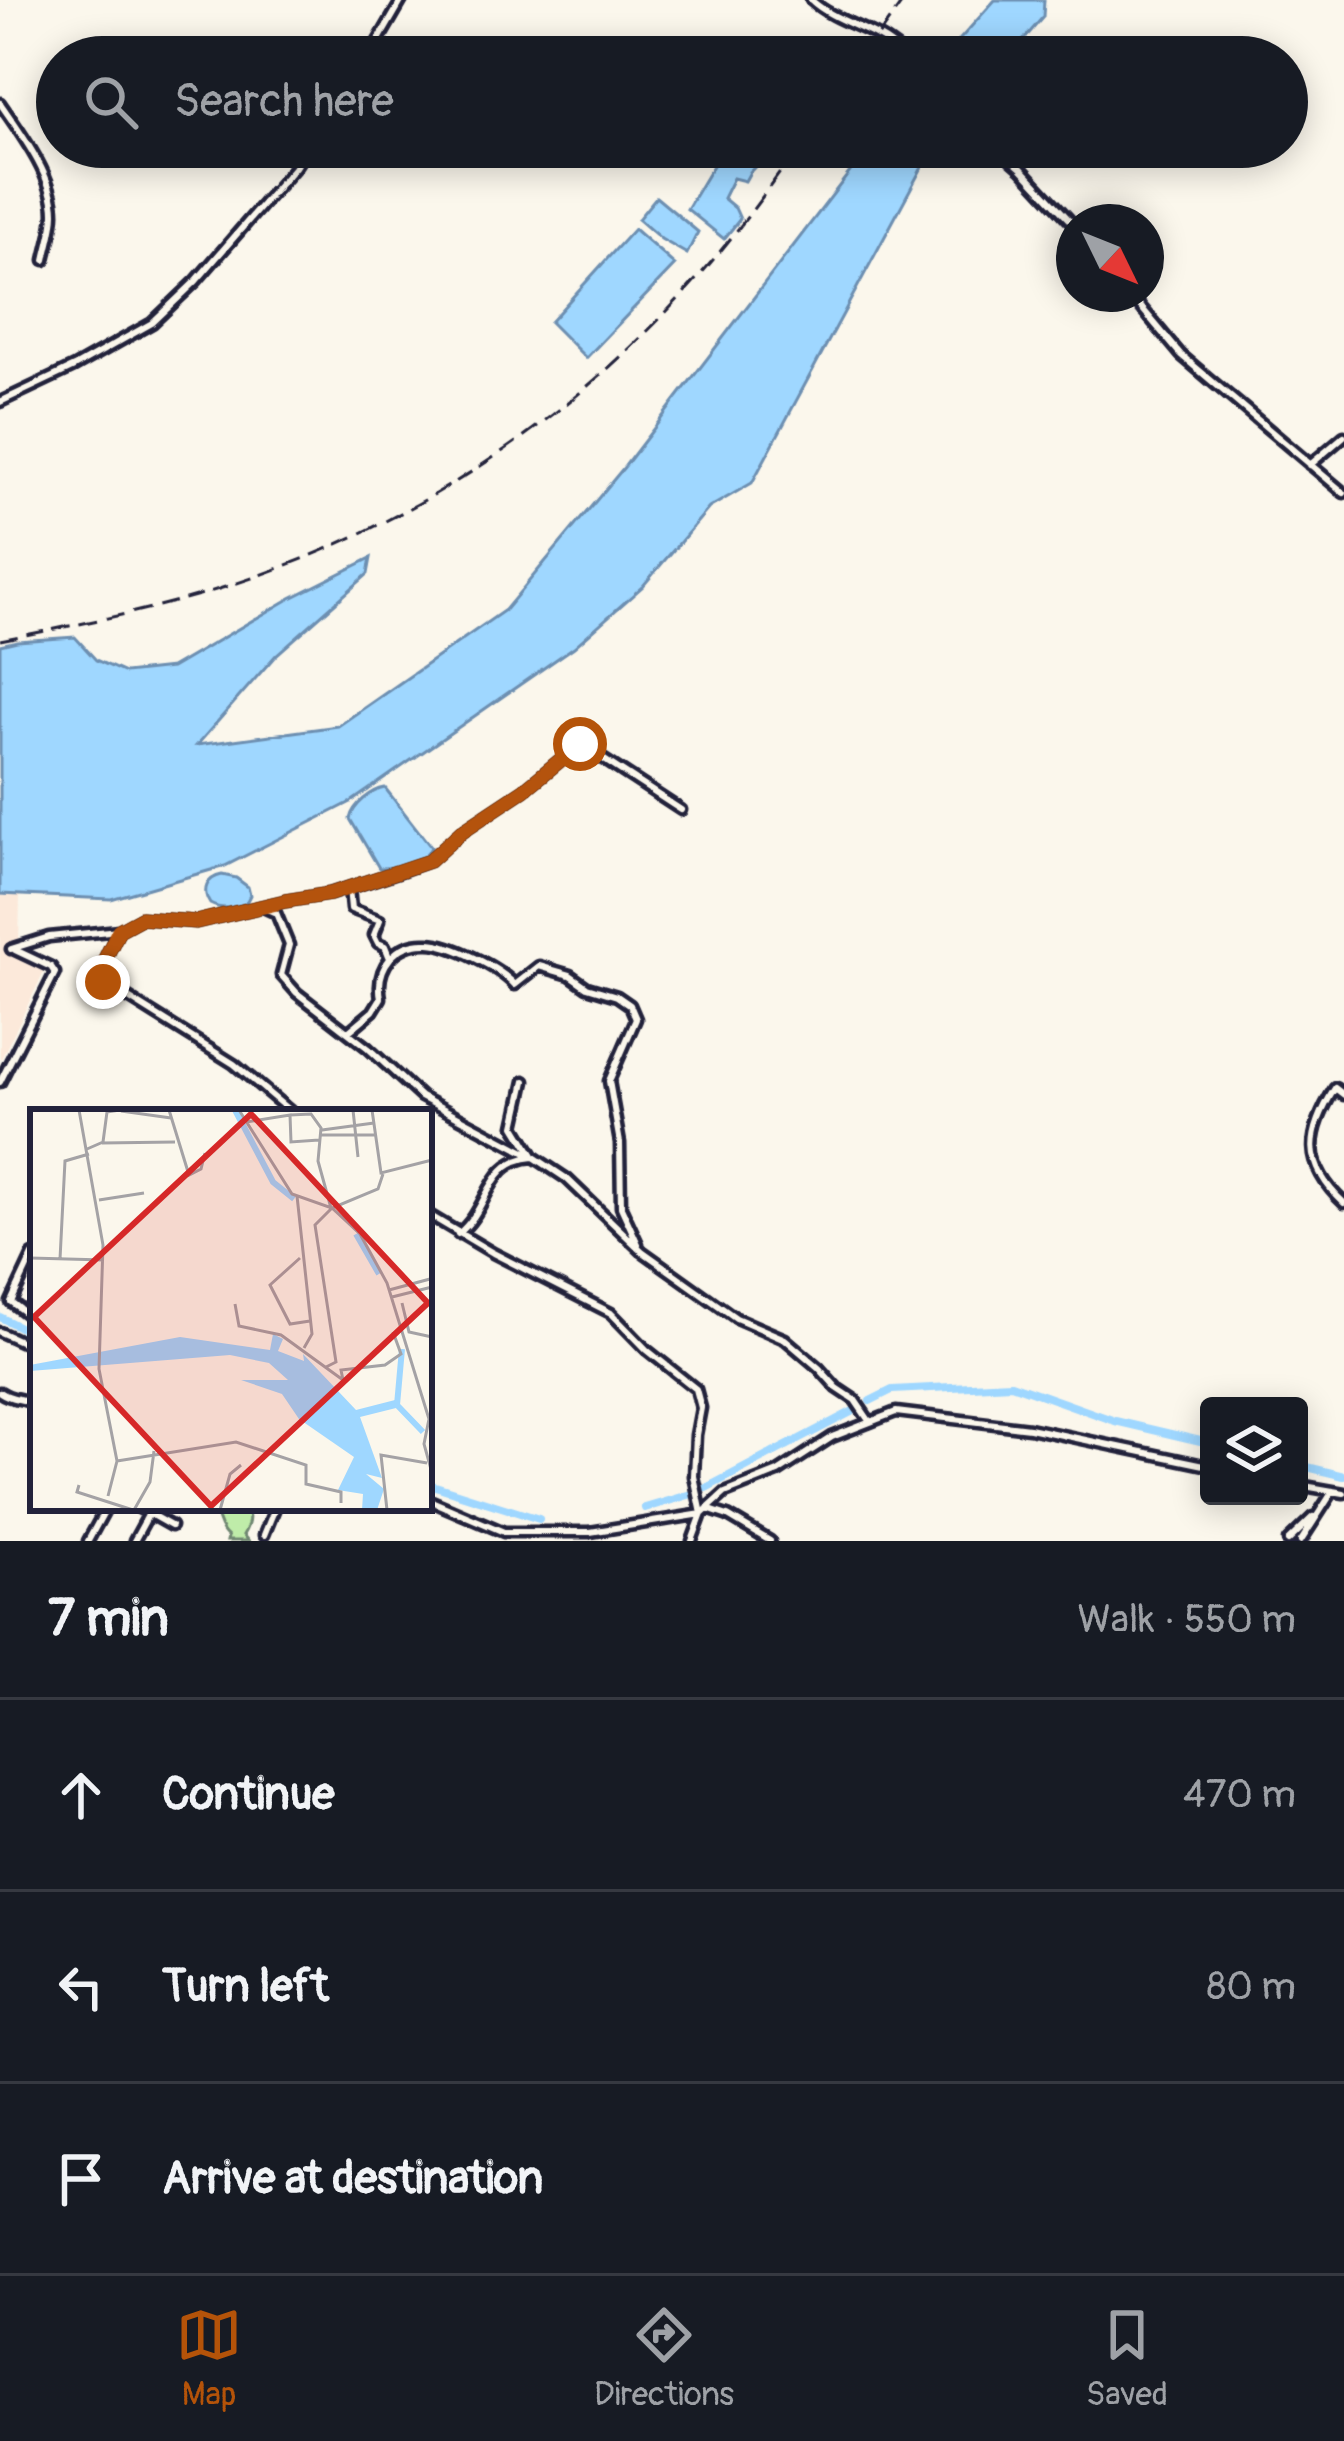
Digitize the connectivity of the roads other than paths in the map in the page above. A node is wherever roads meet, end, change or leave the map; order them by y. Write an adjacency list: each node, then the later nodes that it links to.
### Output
1 (402, 0): 3 (street)
2 (811, 0): 4 (street)
3 (381, 36)
4 (877, 36)
5 (0, 103): 6 (street)
6 (36, 161)
7 (40, 168): 11 (street)
8 (294, 168): 13 (street)
9 (1021, 168): 10 (street)
10 (1056, 206)
11 (45, 260)
12 (1145, 312): 15 (street)
13 (0, 402)
14 (1344, 436): 15 (street)
15 (1310, 465): 16 (street)
16 (1344, 493)
17 (681, 810): 18 (street)
18 (350, 888): 19 (street); 21 (street)
19 (263, 907): 20 (street); 22 (street)
20 (119, 930): 24 (street); 26 (street)
21 (388, 956): 22 (street); 31 (street)
22 (348, 1032): 27 (street)
23 (525, 1081): 27 (street)
24 (0, 1082)
25 (1344, 1095): 28 (street)
26 (287, 1109)
27 (534, 1157): 30 (street); 31 (street)
28 (1344, 1203)
29 (432, 1217): 30 (street)
30 (458, 1234): 49 (street)
31 (642, 1252): 40 (street)
32 (30, 1261): 34 (street)
33 (0, 1300): 34 (street)
34 (13, 1306): 35 (street)
35 (30, 1317)
36 (0, 1332): 37 (street)
37 (30, 1346)
38 (0, 1392): 39 (street)
39 (30, 1402)
40 (870, 1422): 41 (street); 49 (street)
41 (1200, 1464)
42 (1308, 1487): 43 (street)
43 (1334, 1491): 44 (street); 50 (street)
44 (1344, 1493)
45 (432, 1502): 49 (street)
46 (104, 1511): 53 (street)
47 (150, 1511): 51 (street); 54 (street)
48 (274, 1511): 52 (street)
49 (704, 1512): 55 (street); 56 (street)
50 (1316, 1516): 57 (street); 58 (street)
51 (171, 1526)
52 (264, 1535)
53 (88, 1541)
54 (134, 1541)
55 (692, 1541)
56 (770, 1541)
57 (1288, 1541)
58 (1301, 1541)

